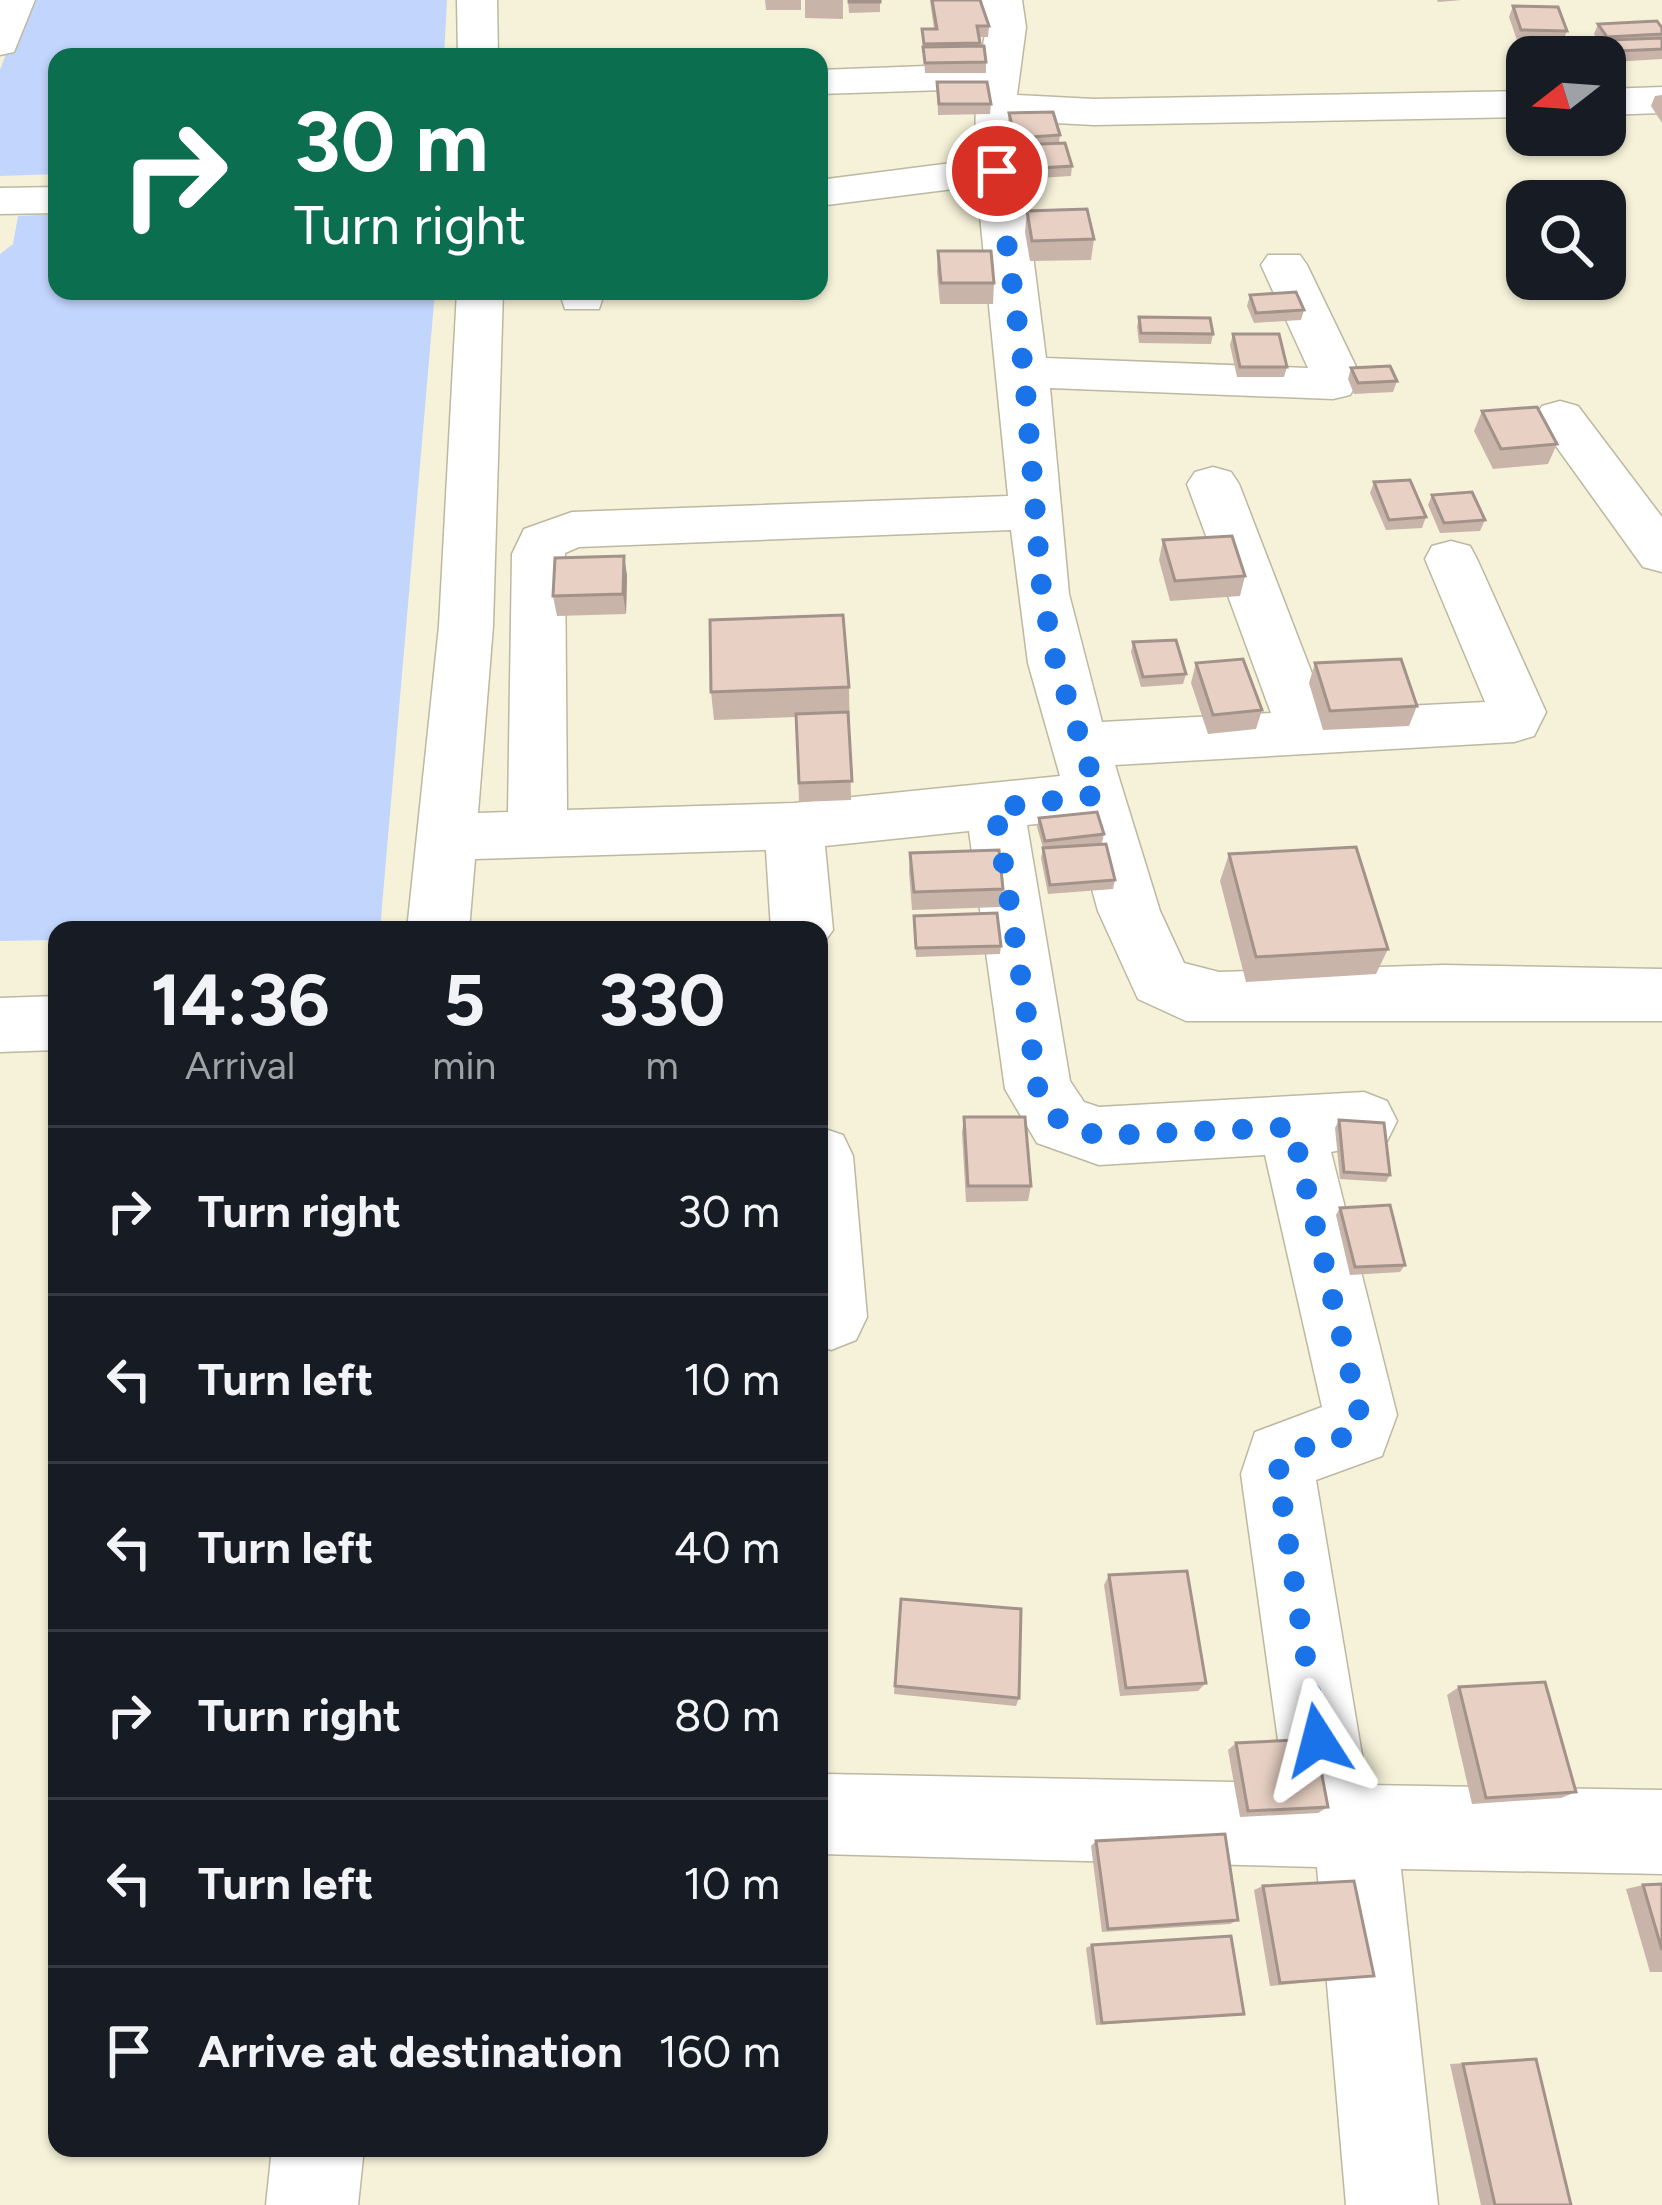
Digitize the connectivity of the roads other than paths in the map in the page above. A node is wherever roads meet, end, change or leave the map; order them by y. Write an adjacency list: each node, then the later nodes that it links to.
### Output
1 (15, 0): 4 (street)
2 (477, 0): 5 (street)
3 (1002, 0): 7 (street)
4 (0, 43)
5 (478, 48)
6 (828, 83): 7 (street)
7 (996, 92): 10 (street); 11 (street)
8 (1662, 100): 9 (street)
9 (1626, 101)
10 (1506, 104)
11 (997, 171): 12 (street); 15 (street)
12 (828, 193)
13 (1284, 265): 15 (street)
14 (480, 300): 25 (street)
15 (1024, 372): 18 (street)
16 (1560, 416): 19 (street)
17 (1213, 484): 21 (street)
18 (1034, 512): 22 (street); 26 (street)
19 (1662, 554)
20 (1451, 559): 21 (street)
21 (1307, 735): 22 (street)
22 (1089, 770): 23 (street); 29 (street)
23 (995, 808): 24 (street); 33 (street)
24 (794, 826): 26 (street); 28 (street)
25 (447, 837): 26 (street); 27 (street)
26 (538, 837)
27 (439, 921)
28 (801, 921)
29 (1662, 995)
30 (48, 1023): 31 (street)
31 (0, 1025)
32 (1364, 1121): 33 (street)
33 (1292, 1127): 37 (street)
34 (828, 1276): 35 (street)
35 (831, 1316)
36 (828, 1816): 37 (street)
37 (1344, 1828): 38 (street); 41 (street)
38 (1662, 1832)
39 (316, 2157): 40 (street)
40 (312, 2205)
41 (1392, 2205)

